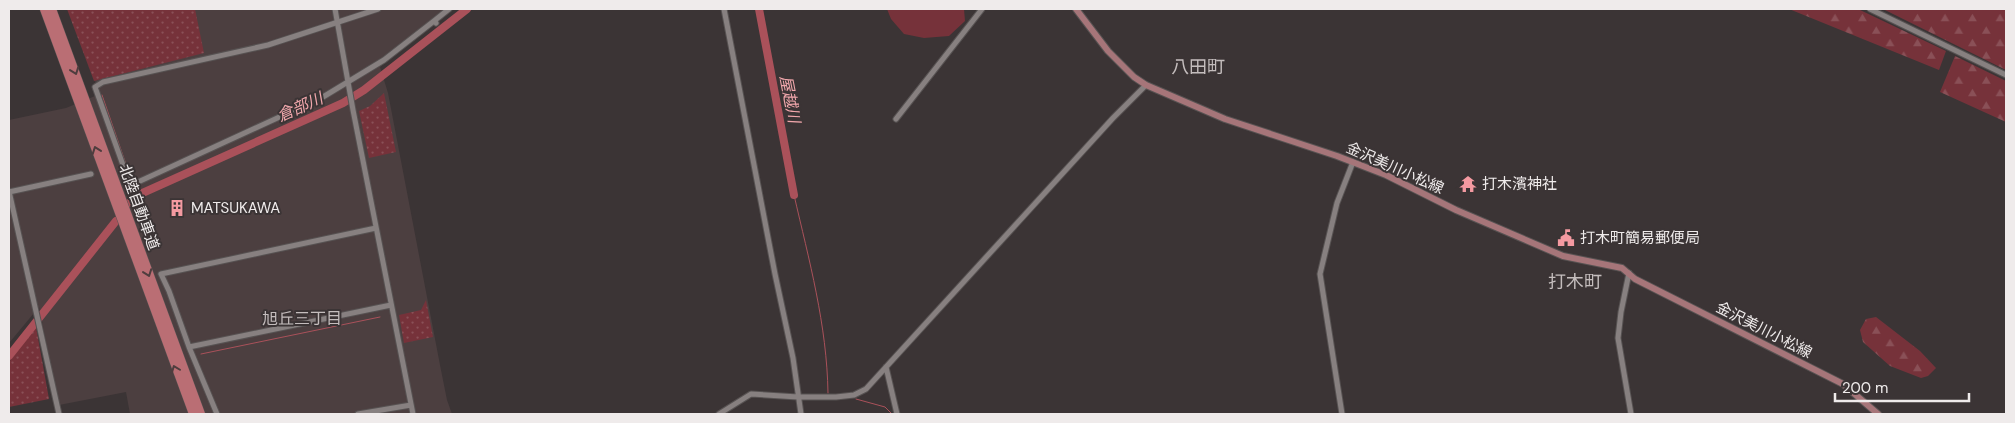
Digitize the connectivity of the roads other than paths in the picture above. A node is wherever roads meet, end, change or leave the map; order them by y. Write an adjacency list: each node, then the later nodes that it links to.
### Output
1 (44, 9): 26 (highway, 北陸自動車道, one-way to 1)
2 (52, 9): 27 (highway, 北陸自動車道, one-way to 27)
3 (335, 9): 10 (street)
4 (378, 9): 10 (street)
5 (449, 9): 12 (street)
6 (724, 9): 23 (street)
7 (982, 9): 14 (street)
8 (1076, 9): 13 (main road, 金沢美川小松線)
9 (1870, 9): 11 (street)
10 (336, 22): 12 (street); 12 (street)
11 (2006, 75)
12 (348, 81): 18 (street)
13 (1146, 85): 15 (main road, 金沢美川小松線); 22 (street)
14 (896, 119)
15 (1353, 162): 19 (main road, 金沢美川小松線); 34 (street)
16 (91, 174): 17 (street)
17 (9, 192): 25 (street)
18 (376, 228): 20 (street); 21 (street)
19 (1629, 273): 35 (street); 36 (main road, 金沢美川小松線)
20 (391, 305): 21 (street); 24 (street)
21 (189, 347): 28 (street)
22 (886, 367): 23 (street); 33 (street)
23 (798, 397): 31 (street); 32 (street)
24 (411, 405): 29 (street); 30 (street)
25 (59, 414)
26 (193, 414)
27 (201, 414)
28 (217, 414)
29 (358, 414)
30 (414, 414)
31 (719, 414)
32 (801, 414)
33 (898, 414)
34 (1342, 414)
35 (1631, 414)
36 (1878, 414)

